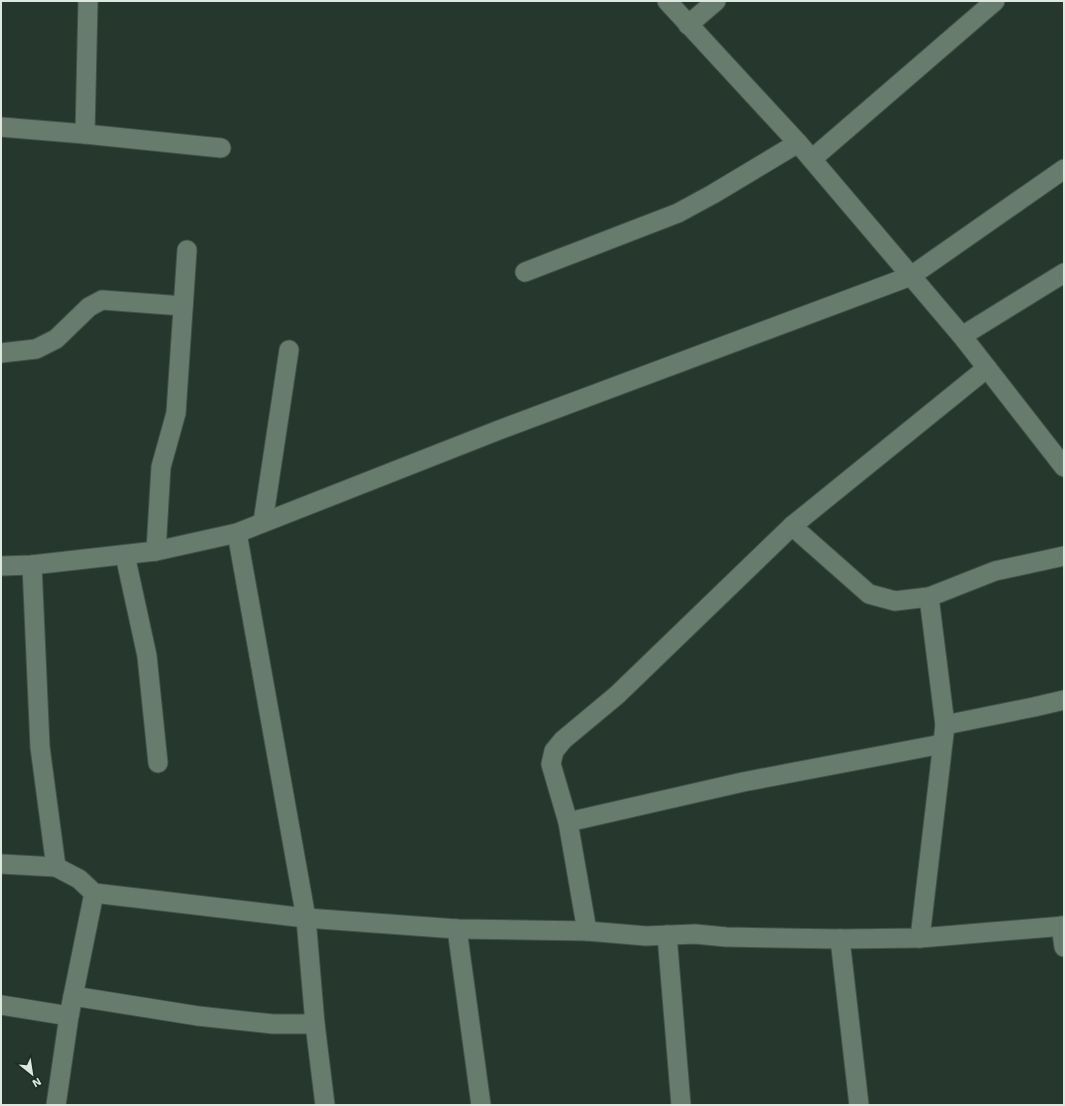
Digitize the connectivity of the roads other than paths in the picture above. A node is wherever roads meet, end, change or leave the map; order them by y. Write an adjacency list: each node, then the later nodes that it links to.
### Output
1 (88, 1): 7 (street)
2 (667, 1): 5 (street)
3 (716, 1): 5 (street)
4 (995, 1): 10 (street)
5 (688, 25): 8 (street)
6 (1, 127): 7 (street)
7 (85, 134): 9 (street)
8 (798, 143): 10 (street); 13 (street)
9 (221, 148)
10 (812, 159): 15 (street)
11 (1064, 169): 15 (street)
12 (187, 250): 16 (street)
13 (526, 272)
14 (1064, 273): 17 (street)
15 (911, 276): 17 (street); 22 (street)
16 (183, 306): 19 (street); 25 (street)
17 (962, 336): 20 (street)
18 (289, 350): 22 (street)
19 (1, 353)
20 (987, 368): 21 (street); 23 (street)
21 (1062, 458)
22 (263, 522): 24 (street)
23 (792, 526): 30 (street); 35 (street)
24 (237, 533): 25 (street); 39 (street)
25 (156, 551): 26 (street)
26 (125, 555): 28 (street); 34 (street)
27 (1064, 556): 30 (street)
28 (32, 565): 29 (street); 37 (street)
29 (1, 566)
30 (929, 597): 32 (street)
31 (1064, 700): 32 (street)
32 (945, 725): 33 (street)
33 (942, 744): 35 (street); 44 (street)
34 (158, 763)
35 (568, 822): 42 (street)
36 (1, 864): 37 (street)
37 (56, 867): 38 (street)
38 (94, 893): 39 (street); 47 (street)
39 (306, 918): 41 (street); 50 (street)
40 (1063, 926): 44 (street); 46 (street)
41 (457, 929): 42 (street); 53 (street)
42 (587, 932): 43 (street)
43 (666, 935): 45 (street); 54 (street)
44 (920, 938): 45 (street)
45 (840, 940): 55 (street)
46 (1064, 947)
47 (73, 996): 49 (street); 50 (street)
48 (1, 1006): 49 (street)
49 (68, 1016): 51 (street)
50 (315, 1024): 52 (street)
51 (56, 1105)
52 (325, 1105)
53 (481, 1105)
54 (681, 1105)
55 (860, 1105)

